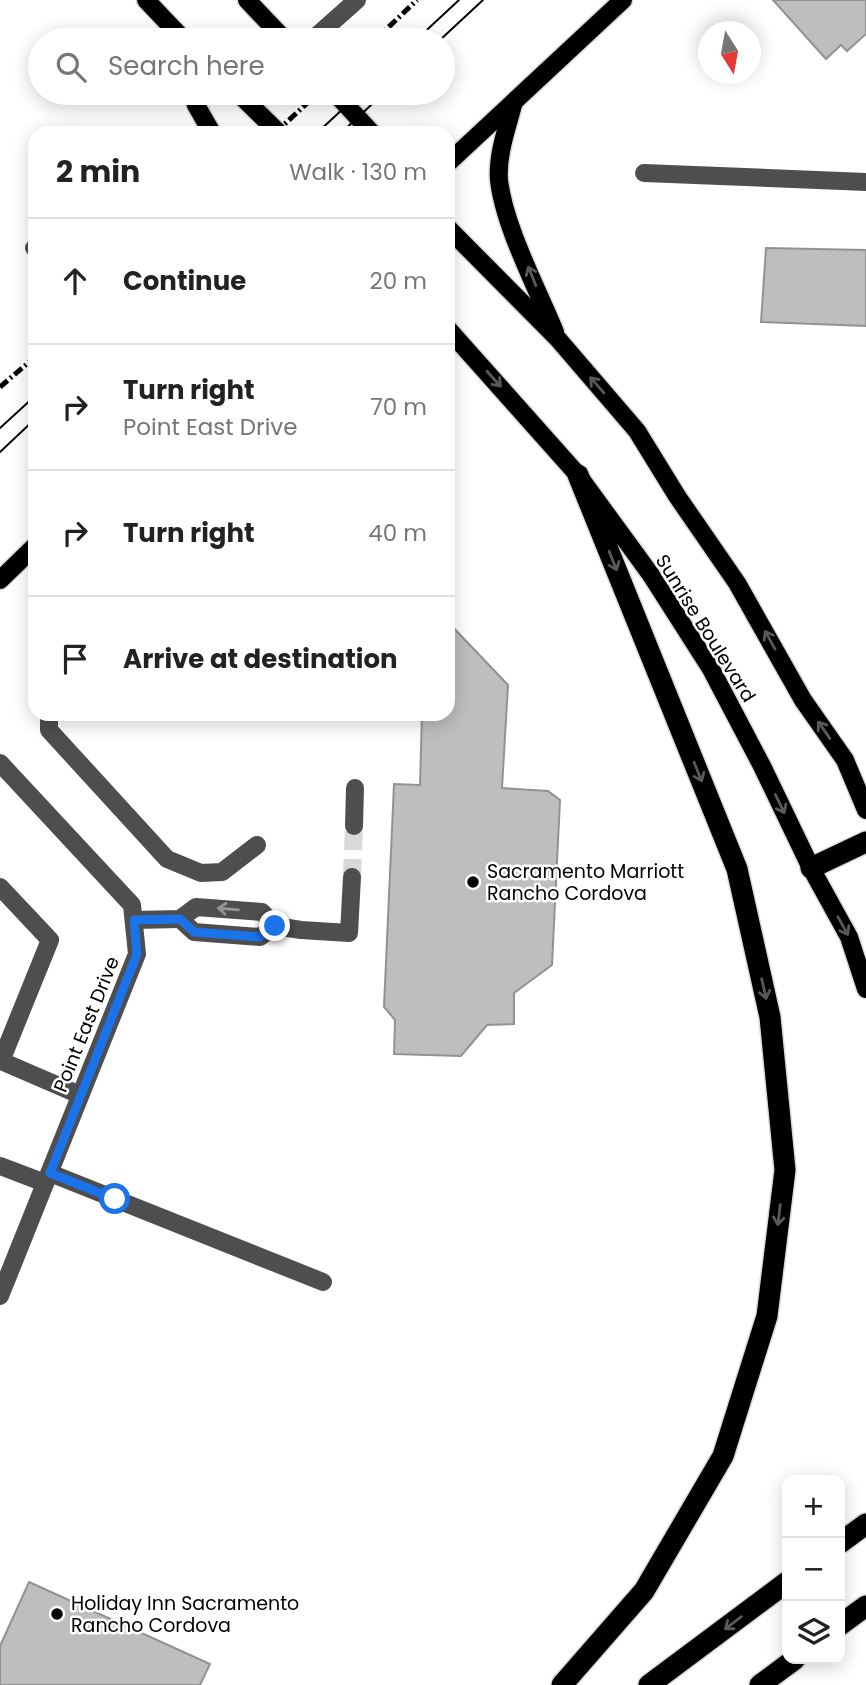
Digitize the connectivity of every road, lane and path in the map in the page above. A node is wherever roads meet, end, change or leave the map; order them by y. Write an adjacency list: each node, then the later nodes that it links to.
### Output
1 (146, 0): 5 (main road)
2 (247, 0): 6 (main road)
3 (357, 0): 7 (street)
4 (623, 0): 11 (main road)
5 (171, 28)
6 (274, 28)
7 (326, 28)
8 (196, 105): 12 (main road)
9 (250, 105): 13 (main road)
10 (346, 105): 14 (main road)
11 (513, 105): 15 (main road); 20 (main road, one-way to 11)
12 (208, 126)
13 (272, 126)
14 (366, 126)
15 (455, 157)
16 (644, 173): 17 (street)
17 (866, 183)
18 (455, 235): 20 (main road)
19 (455, 337): 21 (main road, Sunrise Boulevard, one-way to 21)
20 (558, 339): 27 (main road, one-way to 20)
21 (578, 475): 31 (main road, Sunrise Boulevard, one-way to 31); 49 (highway, one-way to 49)
22 (28, 553): 23 (main road)
23 (0, 580)
24 (49, 721): 30 (street)
25 (0, 763): 35 (street, Point East Drive)
26 (355, 788): 28 (street)
27 (866, 810)
28 (354, 826)
29 (866, 842): 31 (highway)
30 (257, 845)
31 (811, 868): 37 (main road, Sunrise Boulevard, one-way to 37)
32 (352, 877): 36 (street)
33 (0, 887): 38 (street)
34 (180, 919): 35 (street); 36 (street); 36 (street, one-way to 34)
35 (134, 920): 38 (street, Point East Drive)
36 (275, 926)
37 (866, 989)
38 (80, 1095): 40 (street, Point East Drive)
39 (0, 1166): 40 (street)
40 (47, 1178): 41 (street); 42 (street, Point East Drive)
41 (323, 1282)
42 (0, 1296)
43 (866, 1524): 44 (highway)
44 (845, 1539)
45 (782, 1586): 50 (highway, one-way to 50)
46 (866, 1606): 47 (highway)
47 (845, 1621)
48 (788, 1664): 51 (highway)
49 (562, 1685)
50 (649, 1685)
51 (760, 1685)

